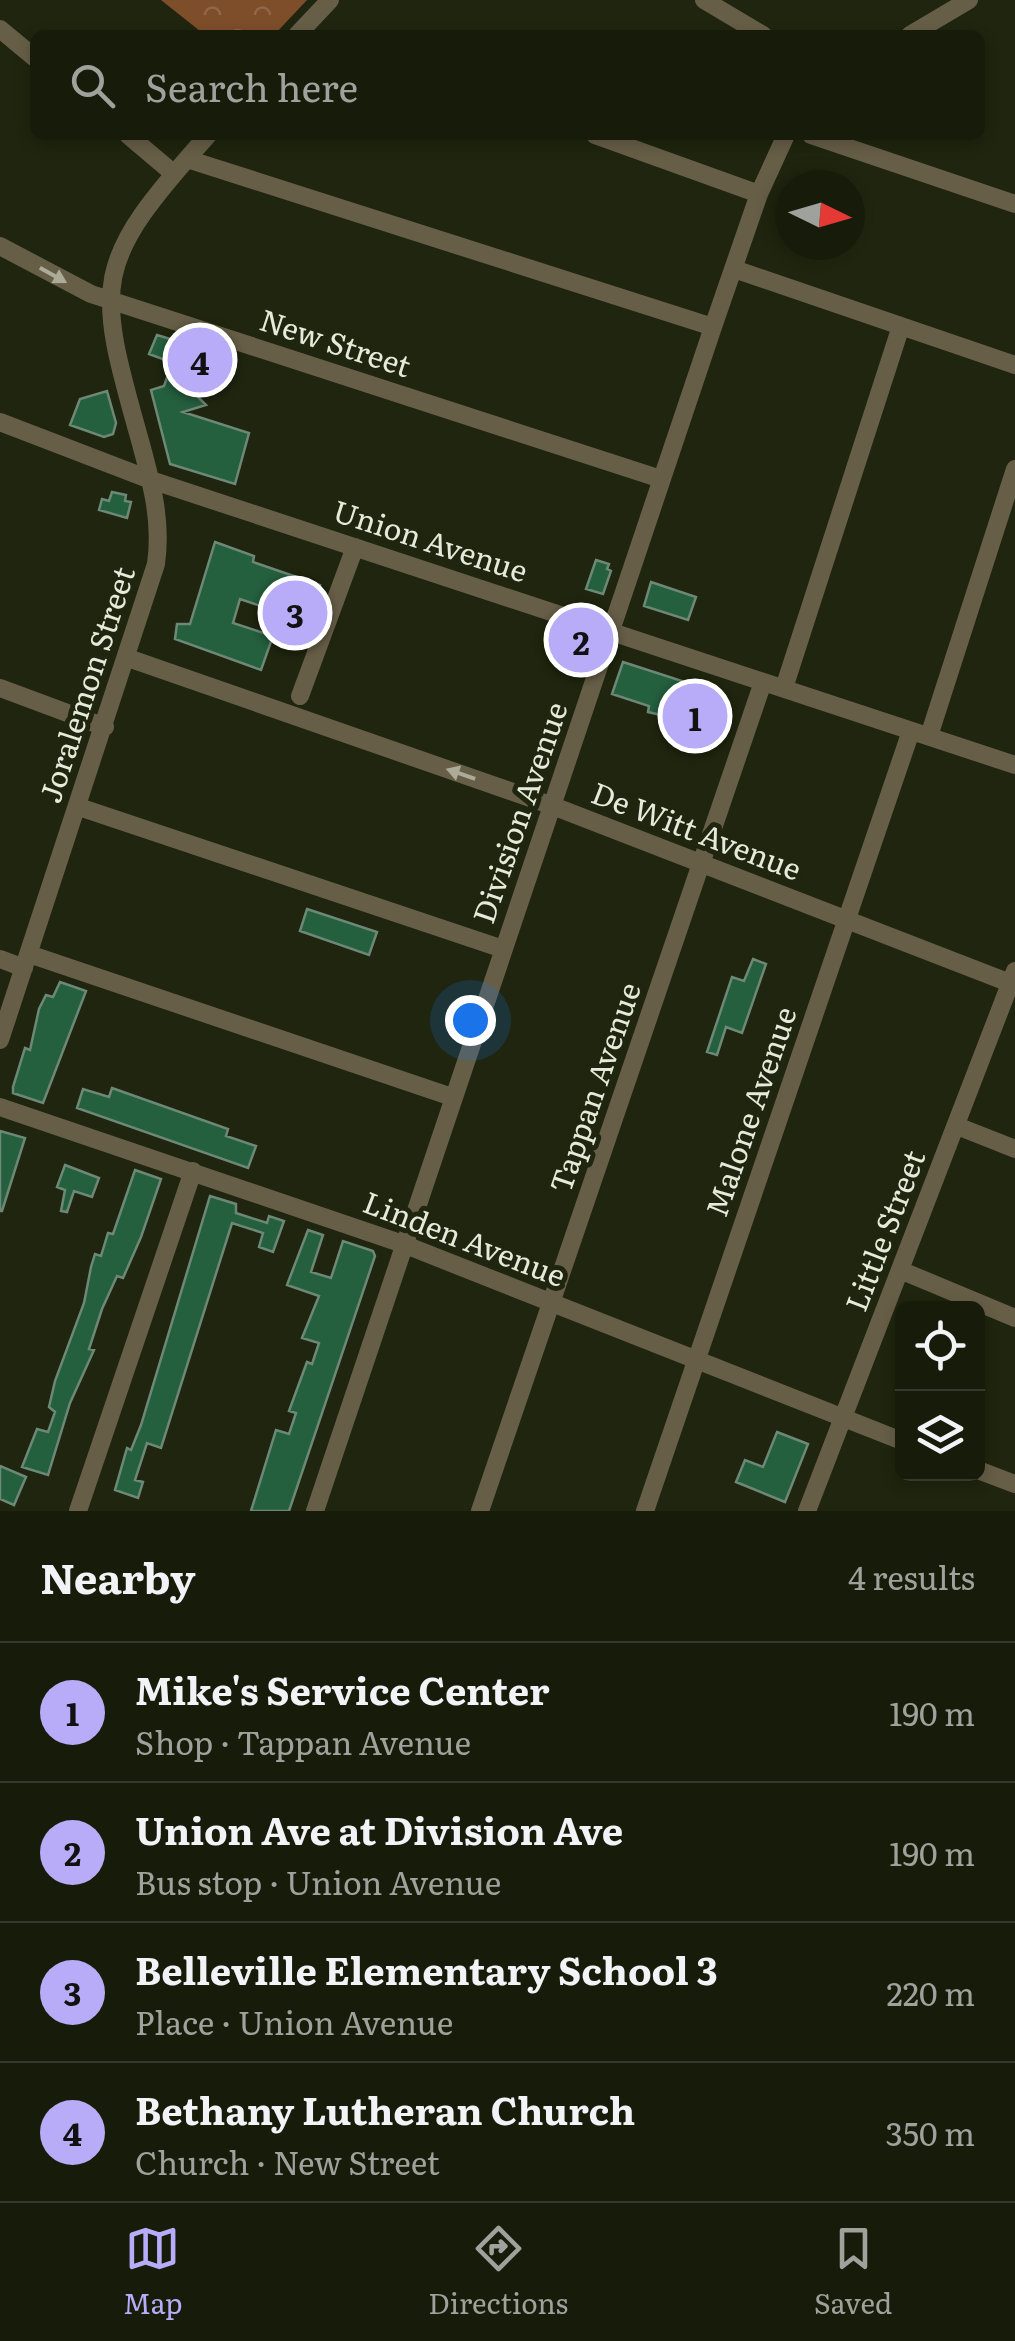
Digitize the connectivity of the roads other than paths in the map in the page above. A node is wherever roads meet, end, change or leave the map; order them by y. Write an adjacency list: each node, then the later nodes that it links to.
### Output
1 (330, 0): 5 (street)
2 (704, 0): 6 (street)
3 (969, 0): 7 (street)
4 (0, 30): 8 (street)
5 (307, 30)
6 (755, 30)
7 (918, 30)
8 (30, 54)
9 (136, 140): 14 (street)
10 (203, 140): 14 (street, Joralemon Street)
11 (609, 140): 15 (street)
12 (784, 140): 15 (street, Division Avenue)
13 (825, 140): 16 (street)
14 (180, 166): 19 (street, Joralemon Street); 21 (street)
15 (759, 194): 18 (street, Division Avenue)
16 (1015, 204)
17 (0, 246): 19 (street, New Street, one-way to 19)
18 (734, 269): 20 (street); 21 (street, Division Avenue)
19 (108, 300): 25 (street, New Street); 26 (street, Joralemon Street)
20 (902, 326): 22 (street); 32 (street)
21 (713, 327): 25 (street, Division Avenue)
22 (1015, 366)
23 (0, 422): 26 (street, Union Avenue)
24 (1015, 468): 35 (street, Malone Avenue)
25 (661, 479): 28 (street, Division Avenue)
26 (151, 480): 27 (street, Union Avenue); 29 (street, Joralemon Street)
27 (355, 547): 28 (street, Union Avenue); 33 (street)
28 (612, 631): 30 (street, Union Avenue); 37 (street, Division Avenue)
29 (128, 658): 34 (street, Joralemon Street); 37 (street, De Witt Avenue, one-way to 29)
30 (763, 682): 32 (street, Union Avenue); 39 (street, Tappan Avenue)
31 (0, 688): 34 (street)
32 (784, 688): 35 (street, Union Avenue)
33 (300, 696)
34 (105, 727): 38 (street, Joralemon Street)
35 (920, 733): 36 (street, Union Avenue); 40 (street, Malone Avenue)
36 (1015, 765)
37 (553, 806): 39 (street, De Witt Avenue); 41 (street, Division Avenue)
38 (78, 807): 41 (street); 43 (street, Joralemon Street)
39 (701, 863): 40 (street, De Witt Avenue); 53 (street, Tappan Avenue)
40 (847, 920): 44 (street, De Witt Avenue); 55 (street, Malone Avenue)
41 (503, 949): 46 (street, Division Avenue)
42 (0, 959): 43 (street)
43 (26, 961): 45 (street, Joralemon Street); 46 (street)
44 (1013, 980): 48 (street, Little Street)
45 (0, 1040)
46 (452, 1096): 51 (street, Division Avenue)
47 (0, 1107): 50 (street, Linden Avenue)
48 (957, 1126): 49 (street); 52 (street, Little Street)
49 (1015, 1149)
50 (193, 1171): 51 (street, Linden Avenue); 60 (street)
51 (403, 1244): 53 (street, Linden Avenue); 61 (street, Division Avenue)
52 (900, 1270): 54 (street); 56 (street, Little Street)
53 (553, 1302): 55 (street, Linden Avenue); 62 (street, Tappan Avenue)
54 (1015, 1318)
55 (696, 1359): 56 (street, Linden Avenue); 63 (street, Malone Avenue)
56 (844, 1418): 57 (street, Linden Avenue); 64 (street, Little Street)
57 (895, 1437)
58 (985, 1473): 59 (street)
59 (1015, 1484)
60 (78, 1511)
61 (315, 1511)
62 (480, 1511)
63 (644, 1511)
64 (807, 1511)

